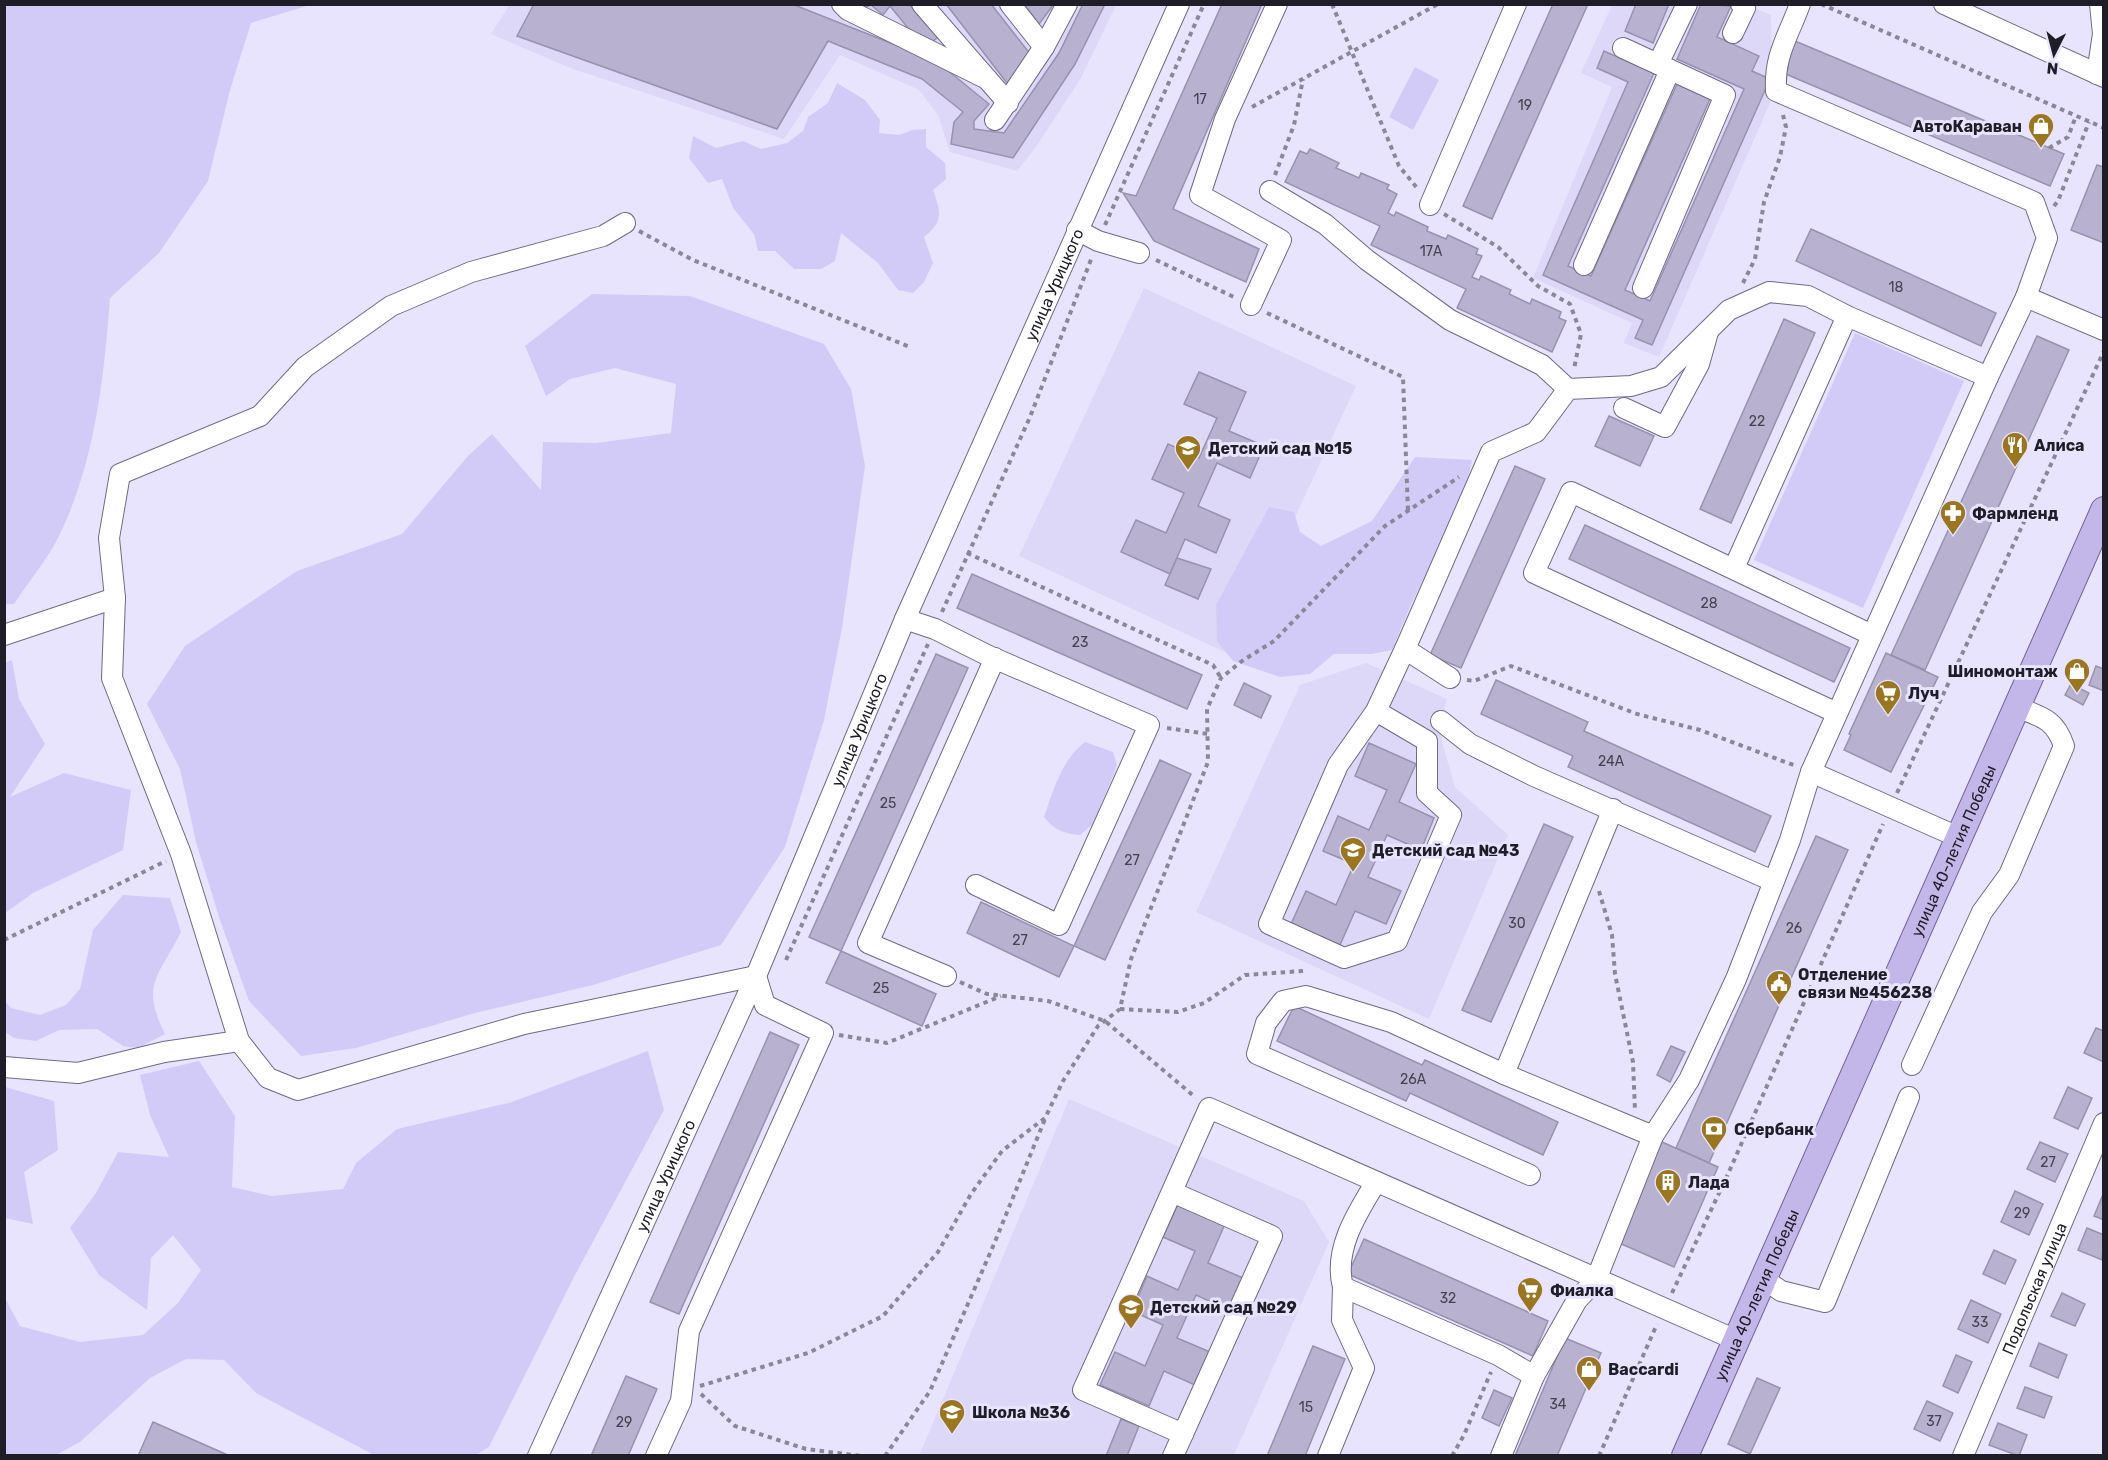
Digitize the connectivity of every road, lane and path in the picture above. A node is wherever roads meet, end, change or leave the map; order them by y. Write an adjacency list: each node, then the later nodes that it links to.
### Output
1 (922, 4): 24 (street)
2 (1010, 4): 18 (street)
3 (1067, 4): 18 (street)
4 (1179, 4): 37 (street, улица Урицкого)
5 (1204, 4): 38 (path)
6 (1276, 4): 28 (street)
7 (1332, 4): 20 (path)
8 (1438, 4): 20 (path)
9 (1516, 4): 34 (street)
10 (1687, 4): 21 (street)
11 (1740, 4): 17 (street)
12 (1800, 4): 25 (street)
13 (1821, 4): 27 (path)
14 (1944, 4): 22 (street)
15 (2100, 4): 22 (street)
16 (840, 6): 24 (street)
17 (1733, 33)
18 (1044, 47): 26 (street)
19 (1623, 48): 21 (street)
20 (1352, 52): 23 (path); 34 (path)
21 (1664, 67): 40 (street); 41 (street)
22 (2100, 75)
23 (1304, 78): 28 (path); 33 (path)
24 (987, 79): 26 (street)
25 (1776, 91): 35 (street); 44 (path)
26 (1008, 103): 29 (street)
27 (2076, 116): 30 (path); 32 (path)
28 (1226, 119): 43 (street)
29 (995, 120)
30 (2089, 122): 31 (path); 35 (path)
31 (2103, 128)
32 (2049, 148)
33 (1270, 191): 51 (street)
34 (1430, 205): 51 (path)
35 (2041, 220): 42 (street)
36 (625, 223): 48 (path); 58 (street)
37 (1077, 230): 38 (street); 59 (street, улица Урицкого)
38 (1098, 241): 39 (street); 56 (path)
39 (1139, 253): 43 (path)
40 (1584, 264)
41 (1643, 288)
42 (2026, 297): 46 (street); 50 (street)
43 (1251, 305): 55 (path)
44 (1730, 310): 45 (street); 47 (street)
45 (1847, 316): 50 (street); 57 (street)
46 (2103, 330)
47 (1708, 332): 51 (street); 52 (street)
48 (910, 346)
49 (2103, 351): 75 (path)
50 (1988, 377): 62 (street)
51 (1568, 390): 53 (street)
52 (1624, 408)
53 (1491, 452): 55 (path); 63 (street)
54 (2103, 510): 67 (main road, улица 40-летия Победы)
55 (1408, 512): 65 (path)
56 (967, 553): 60 (path); 65 (path)
57 (1734, 568): 62 (street); 69 (street)
58 (115, 598): 61 (street); 77 (street)
59 (905, 619): 60 (street); 85 (street, улица Урицкого)
60 (935, 629): 64 (street); 83 (path)
61 (4, 635)
62 (1872, 635): 69 (street)
63 (1405, 649): 66 (street); 68 (street)
64 (995, 658): 71 (street); 86 (street)
65 (1221, 678): 72 (path)
66 (1450, 678): 73 (path)
67 (2016, 707): 76 (main road, улица 40-летия Победы); 93 (street)
68 (1376, 711): 82 (street); 82 (street)
69 (1838, 713): 73 (street)
70 (1441, 721): 74 (street)
71 (1149, 725): 72 (path); 80 (street)
72 (1208, 734): 89 (path)
73 (1811, 772): 75 (street); 79 (street)
74 (1613, 808): 78 (street); 79 (street)
75 (1890, 808): 76 (street); 108 (path)
76 (1958, 837): 105 (main road, улица 40-летия Победы)
77 (181, 854): 81 (path); 92 (street)
78 (1594, 854): 95 (street); 100 (path)
79 (1773, 881): 101 (street)
80 (975, 885)
81 (4, 940)
82 (1311, 944): 84 (path)
83 (784, 962)
84 (1303, 971): 88 (path); 89 (path)
85 (756, 976): 91 (street); 92 (street); 113 (street, улица Урицкого)
86 (946, 976): 87 (path)
87 (1002, 996): 90 (path); 91 (path)
88 (1306, 996): 95 (street); 102 (street)
89 (1120, 1009): 90 (path)
90 (1105, 1021): 97 (path); 98 (path)
91 (824, 1033): 114 (street)
92 (239, 1041): 94 (street)
93 (1912, 1065)
94 (4, 1067)
95 (1504, 1074): 100 (street)
96 (1909, 1097): 105 (street)
97 (1209, 1108): 103 (street); 104 (street)
98 (1045, 1118): 115 (path); 116 (path)
99 (2103, 1123): 123 (street, Подольская улица)
100 (1635, 1128): 101 (street)
101 (1653, 1136): 106 (street)
102 (1530, 1175)
103 (1376, 1182): 106 (street); 107 (street)
104 (1172, 1192): 112 (street); 112 (street)
105 (1764, 1279): 109 (main road, улица 40-летия Победы)
106 (1596, 1280): 108 (street); 111 (street)
107 (1343, 1287): 110 (street); 118 (street)
108 (1664, 1309): 109 (street); 121 (path)
109 (1736, 1340): 122 (main road, улица 40-летия Победы)
110 (1498, 1355): 111 (street); 119 (path)
111 (1534, 1376): 120 (street)
112 (1183, 1434): 117 (street)
113 (538, 1455)
114 (656, 1455)
115 (861, 1455)
116 (885, 1455)
117 (1173, 1455)
118 (1328, 1455)
119 (1452, 1455)
120 (1501, 1455)
121 (1599, 1455)
122 (1685, 1455)
123 (1963, 1455)

